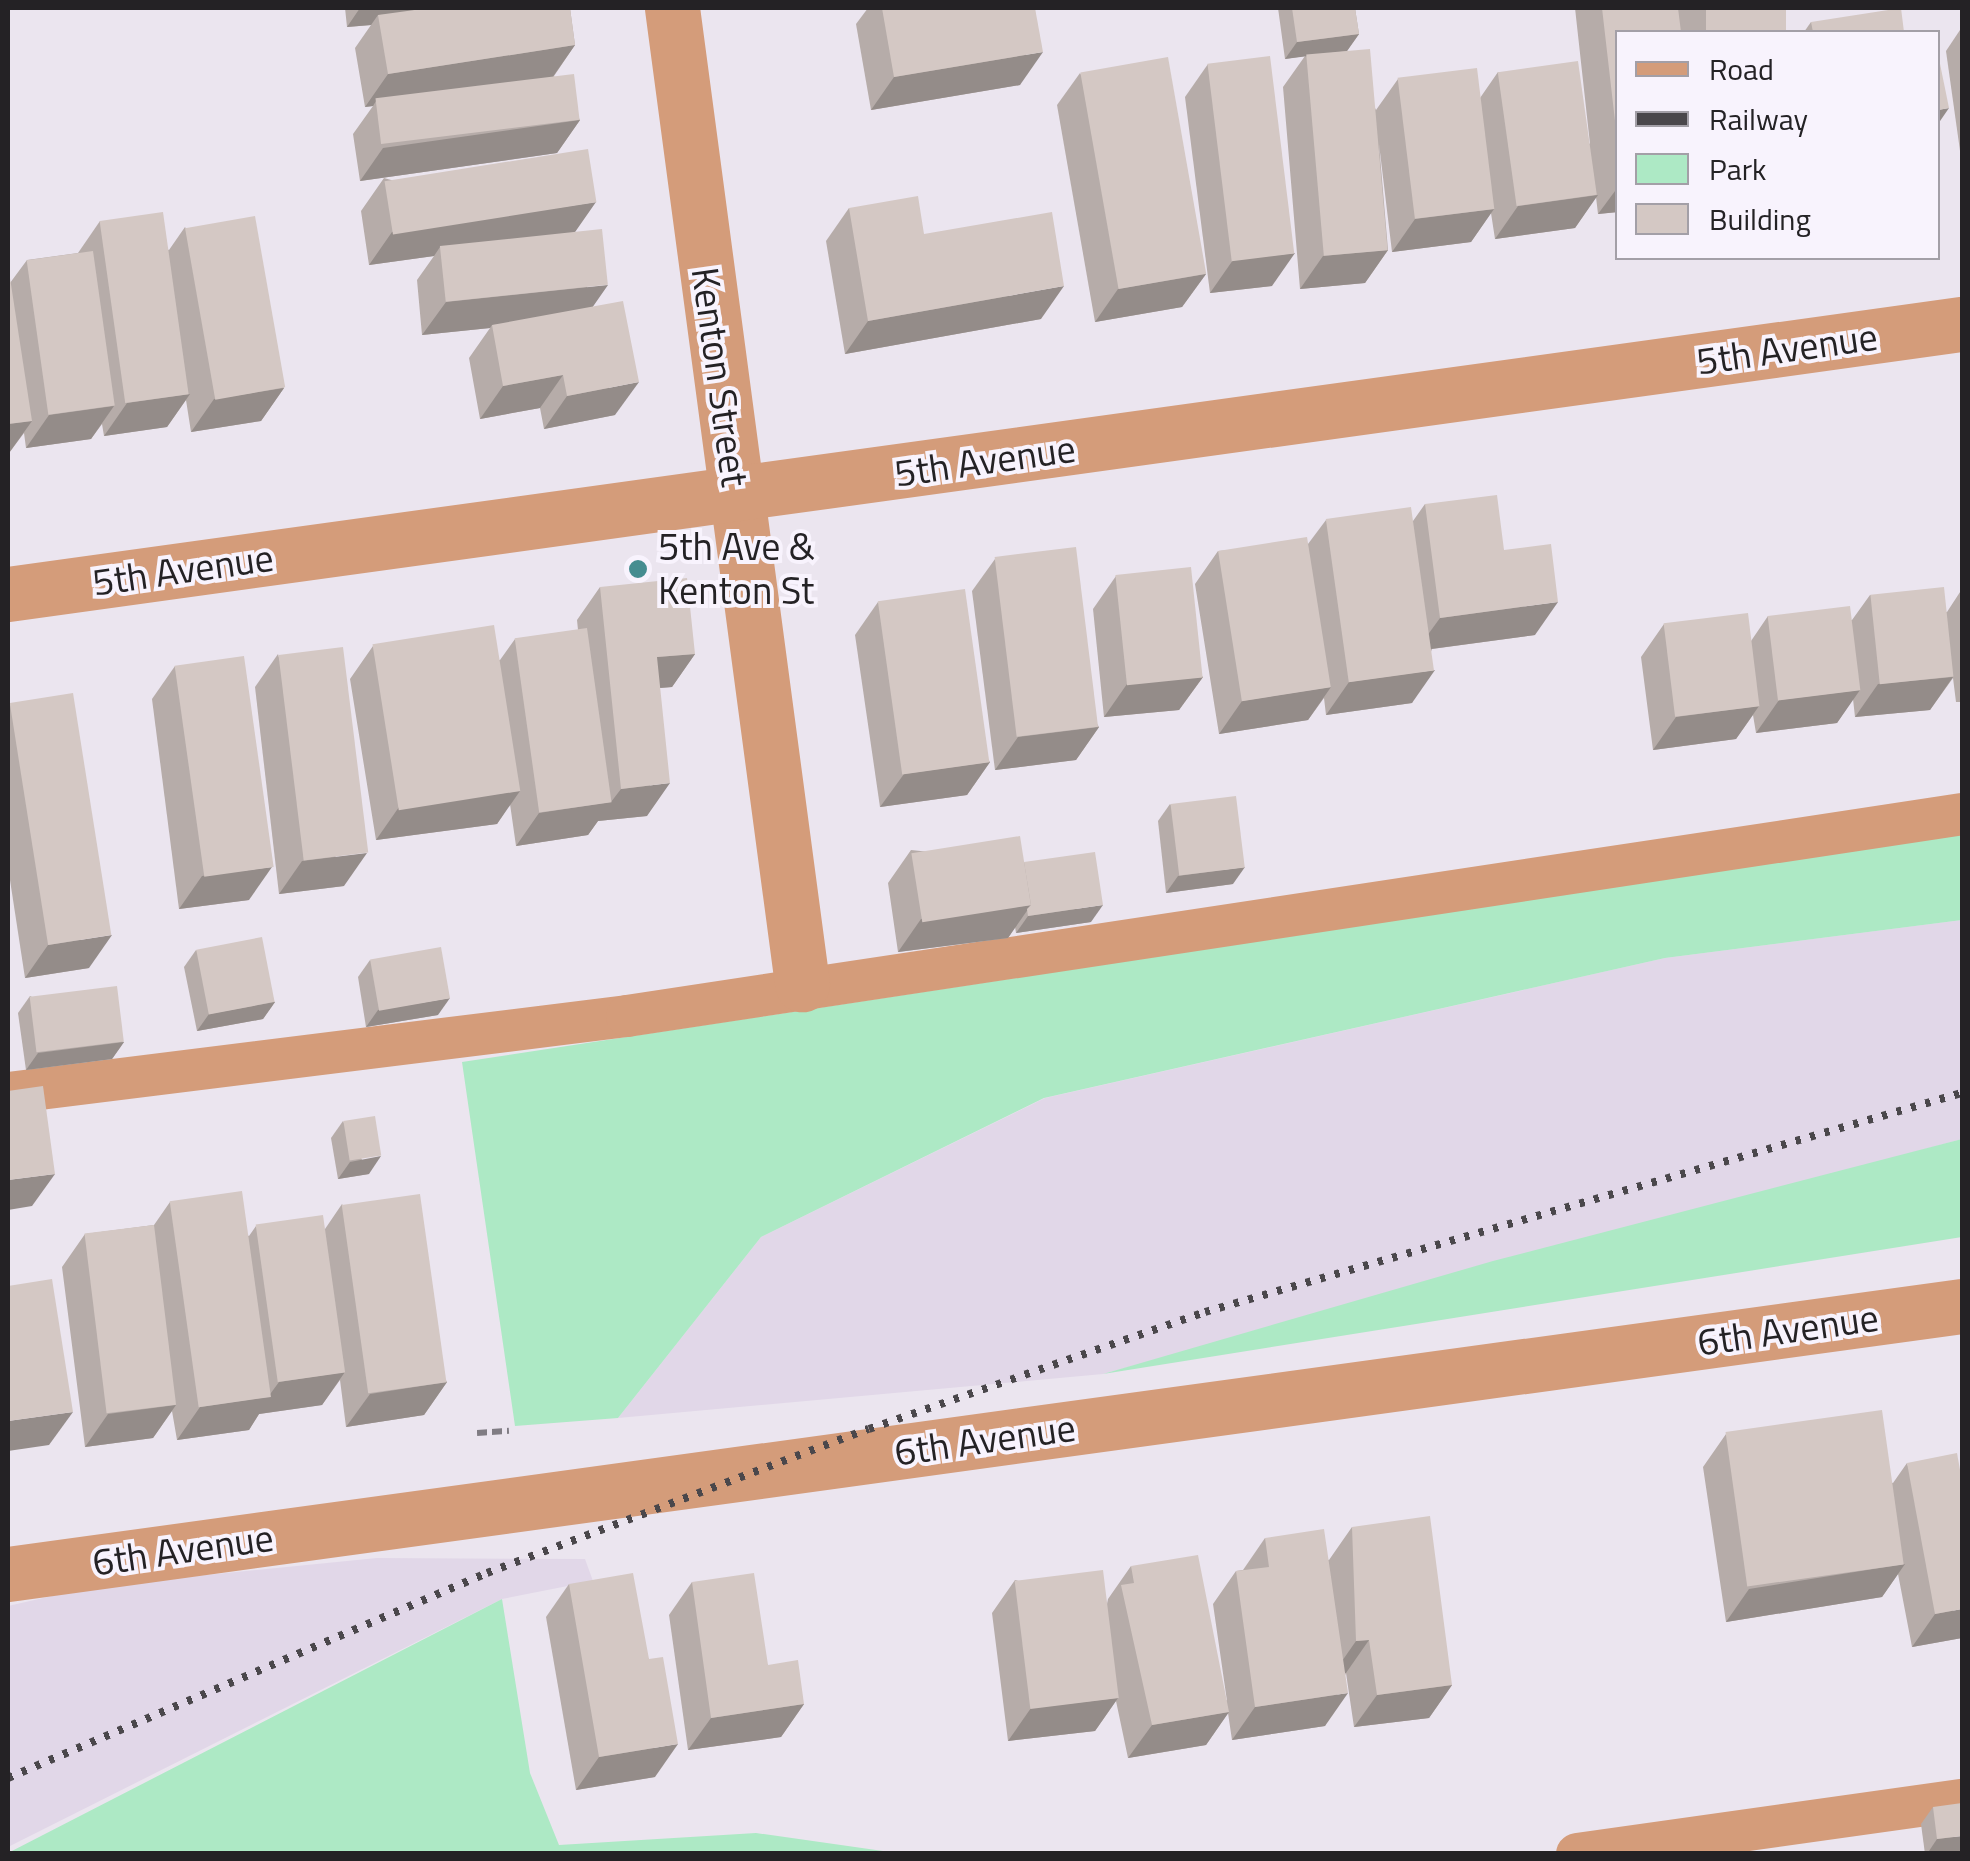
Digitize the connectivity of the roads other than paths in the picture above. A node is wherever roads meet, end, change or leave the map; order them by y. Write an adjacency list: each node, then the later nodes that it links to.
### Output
1 (672, 8): 3 (street, Kenton Street)
2 (1962, 324): 3 (street, 5th Avenue)
3 (736, 496): 4 (street, 5th Avenue); 6 (street, Kenton Street)
4 (8, 594)
5 (1962, 814): 6 (lane)
6 (802, 984): 7 (lane)
7 (8, 1093)
8 (1962, 1306): 9 (street, 6th Avenue)
9 (8, 1574)
10 (1962, 1800): 11 (lane)
11 (1577, 1854)

